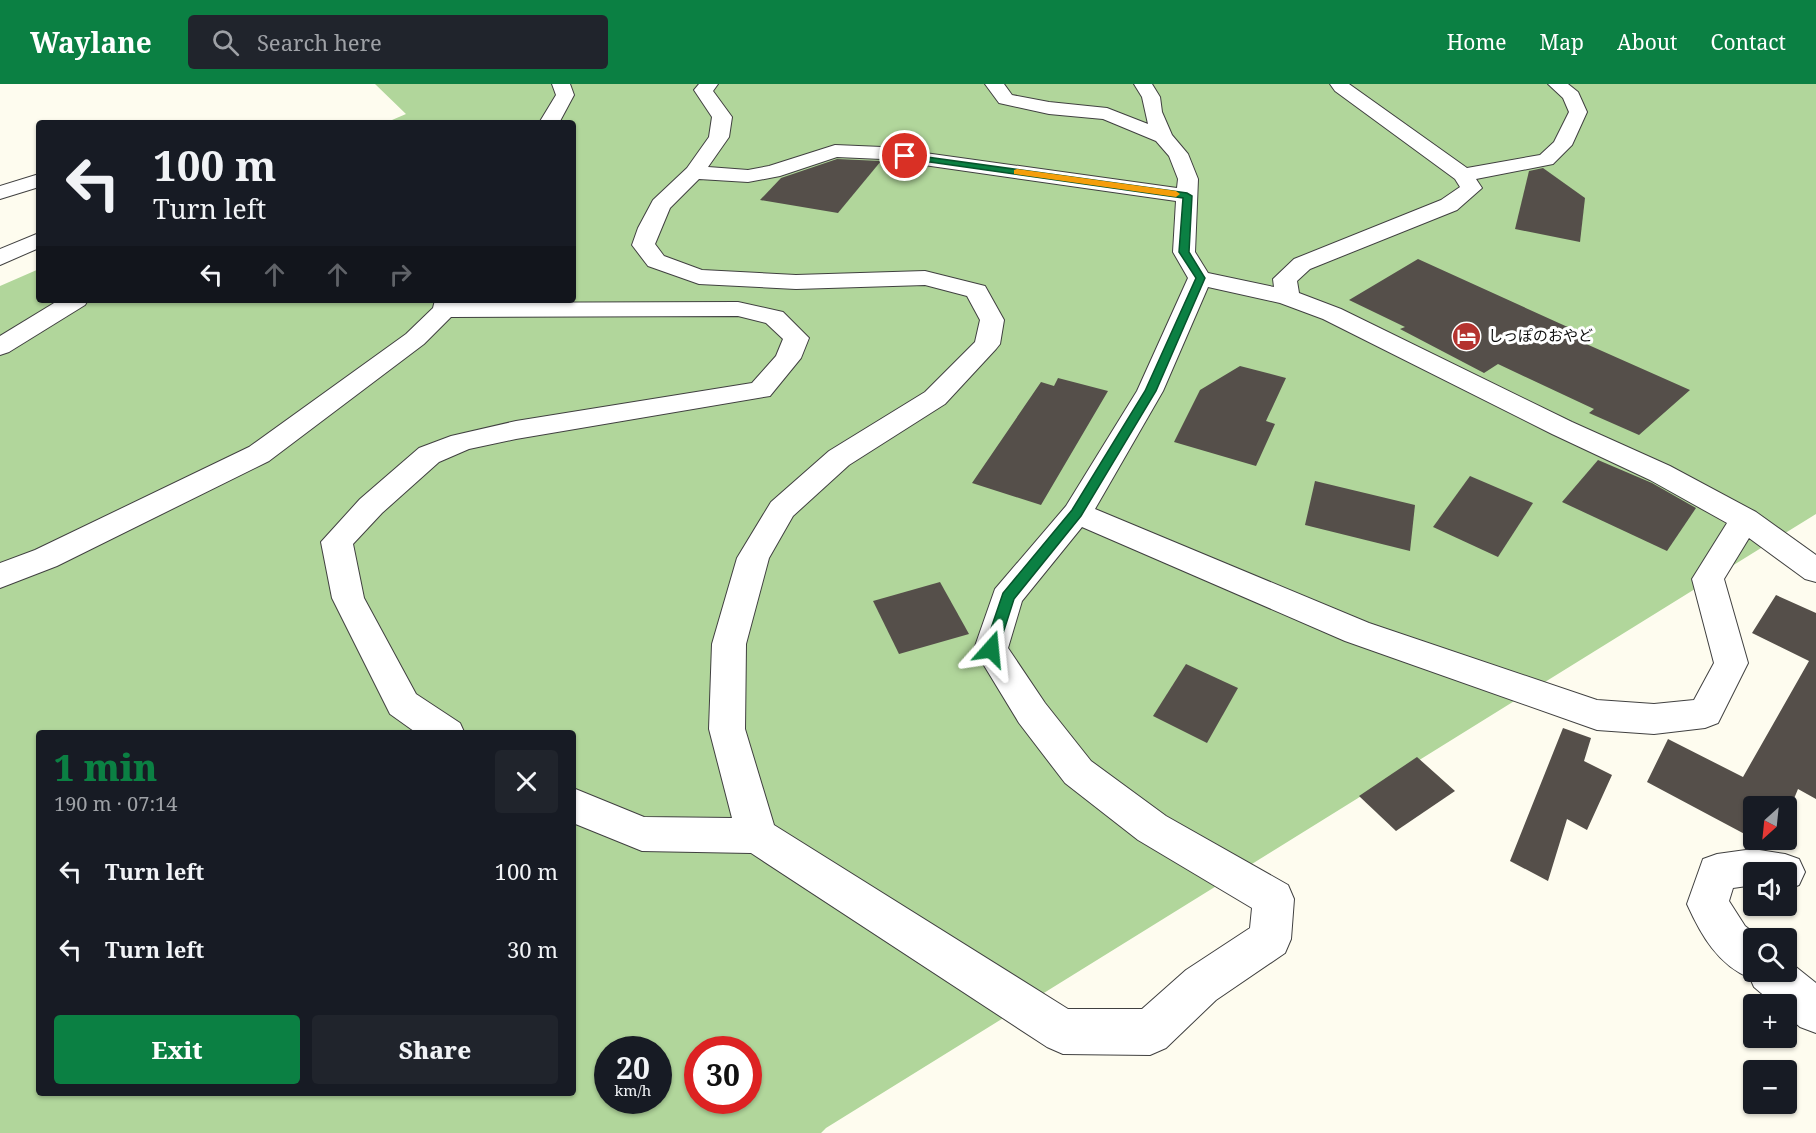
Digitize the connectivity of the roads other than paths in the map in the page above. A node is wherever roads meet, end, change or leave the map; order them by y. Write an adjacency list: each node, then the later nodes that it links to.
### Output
1 (561, 84): 7 (street)
2 (709, 84): 9 (street)
3 (994, 84): 8 (street)
4 (1143, 84): 8 (street)
5 (1339, 84): 10 (street)
6 (1557, 84): 10 (street)
7 (551, 120)
8 (1163, 137): 13 (street)
9 (694, 172): 13 (street); 27 (street)
10 (1463, 175): 17 (street)
11 (36, 181): 12 (street)
12 (0, 193)
13 (1187, 196): 16 (street)
14 (36, 241): 15 (street)
15 (0, 258)
16 (1200, 278): 17 (street); 21 (street)
17 (1287, 297): 22 (street)
18 (71, 303): 20 (street)
19 (445, 305): 24 (street); 25 (street)
20 (0, 347)
21 (1077, 513): 22 (street); 27 (street)
22 (1745, 519): 23 (street)
23 (1816, 571)
24 (0, 576)
25 (441, 730)
26 (576, 806): 27 (street)
27 (757, 836)
28 (1743, 868): 29 (street)
29 (1743, 950)
30 (1781, 982): 31 (street)
31 (1816, 1011)

